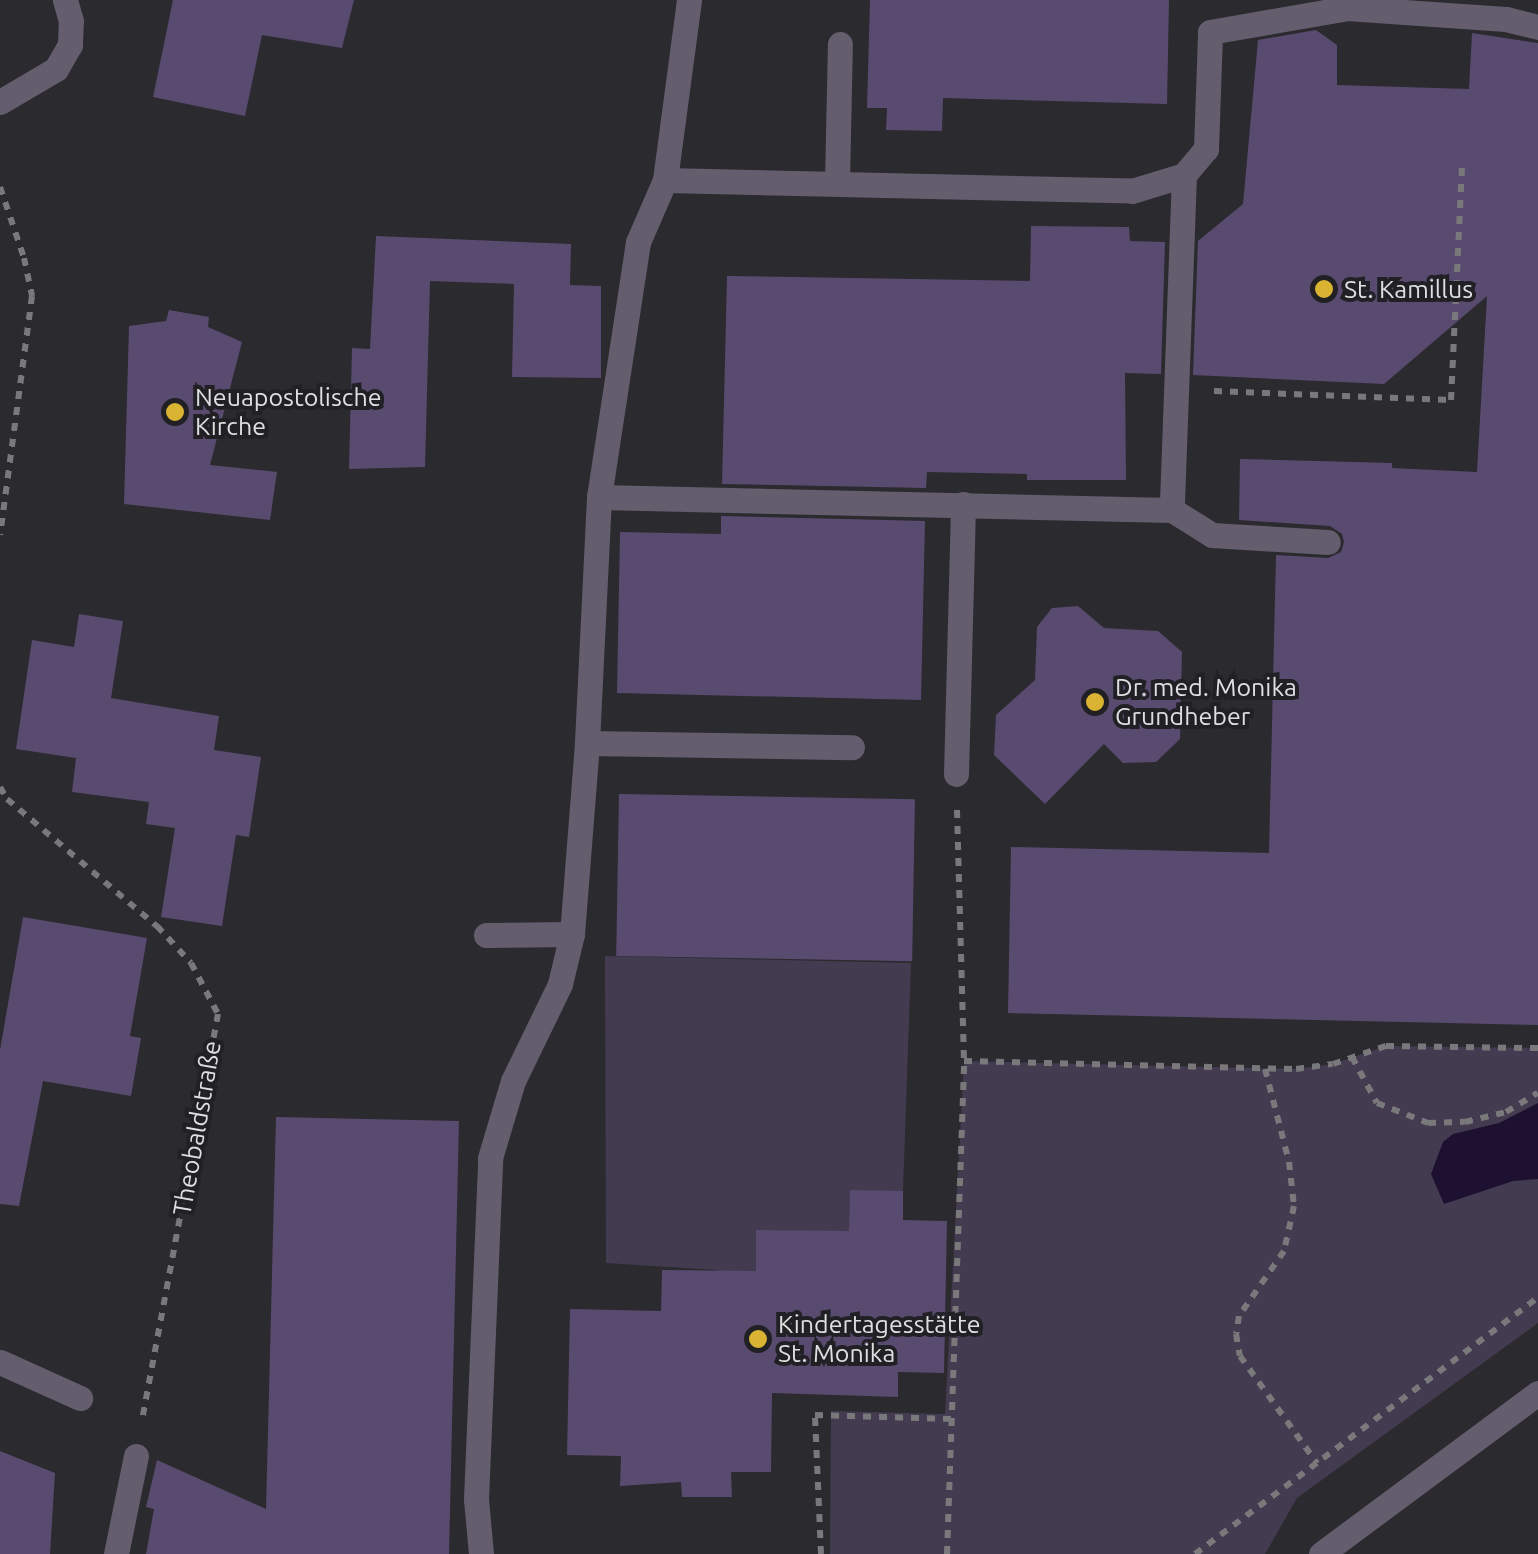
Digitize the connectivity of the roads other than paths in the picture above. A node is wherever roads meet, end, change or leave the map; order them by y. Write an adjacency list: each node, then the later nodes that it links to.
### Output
1 (65, 0): 5 (street)
2 (689, 0): 7 (street)
3 (1538, 27): 6 (street)
4 (840, 44): 8 (street)
5 (0, 102)
6 (1184, 175): 8 (street); 11 (street)
7 (664, 180): 8 (street); 9 (street)
8 (837, 184)
9 (599, 496): 10 (street); 13 (street)
10 (963, 504): 11 (street); 15 (street)
11 (1172, 510): 12 (street)
12 (1328, 542)
13 (587, 743): 14 (street); 16 (street)
14 (852, 747)
15 (956, 774)
16 (572, 934): 17 (street); 23 (street)
17 (486, 935)
18 (0, 1362): 20 (street)
19 (1538, 1393): 24 (street)
20 (80, 1398)
21 (136, 1456): 22 (street)
22 (116, 1554)
23 (481, 1554)
24 (1322, 1554)

